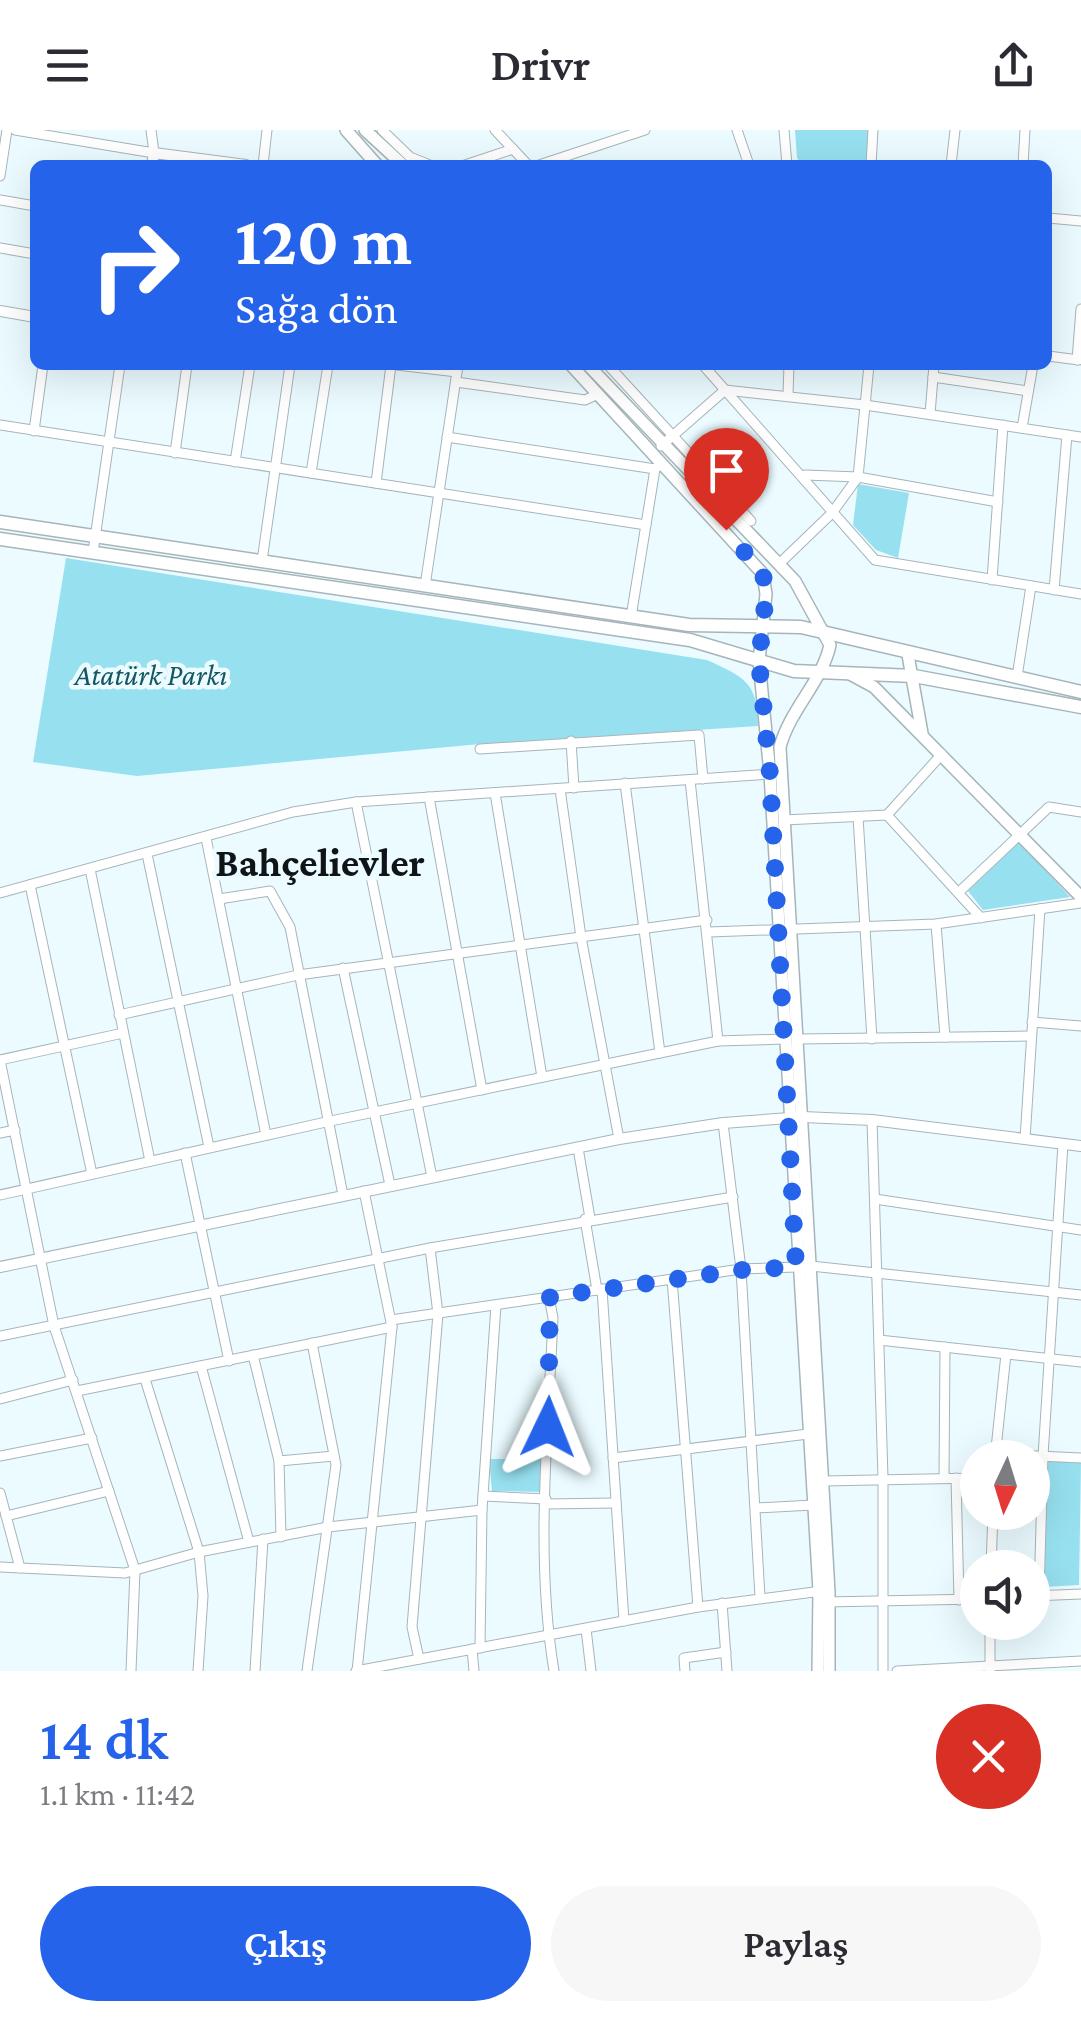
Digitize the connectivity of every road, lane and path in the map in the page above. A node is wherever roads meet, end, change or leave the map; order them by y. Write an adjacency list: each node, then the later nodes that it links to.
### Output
1 (7, 130): 30 (street)
2 (15, 130): 17 (street)
3 (151, 130): 17 (street)
4 (267, 130): 18 (street)
5 (346, 130): 19 (main road)
6 (365, 130): 20 (main road)
7 (382, 130): 21 (street)
8 (512, 130): 15 (street)
9 (645, 130): 24 (street)
10 (738, 130): 25 (street)
11 (784, 130): 26 (street)
12 (873, 130): 27 (street)
13 (955, 130): 28 (street)
14 (1025, 130): 29 (street)
15 (497, 132): 16 (street)
16 (513, 149): 22 (street); 23 (street)
17 (153, 159)
18 (264, 160)
19 (371, 160)
20 (398, 160)
21 (418, 160)
22 (479, 160)
23 (523, 160)
24 (553, 160)
25 (747, 160)
26 (787, 160)
27 (870, 160)
28 (952, 160)
29 (1023, 160)
30 (0, 176)
31 (0, 200): 32 (street)
32 (30, 205)
33 (1052, 218): 34 (street)
34 (1081, 221)
35 (0, 248): 36 (street)
36 (30, 253)
37 (1081, 309): 41 (street)
38 (0, 312): 39 (street)
39 (30, 316)
40 (1052, 357): 41 (street)
41 (1079, 360)
42 (43, 370): 68 (street)
43 (119, 370): 73 (street)
44 (186, 370): 75 (street)
45 (249, 370): 76 (street)
46 (289, 370): 78 (street)
47 (327, 370): 79 (street)
48 (393, 370): 82 (street)
49 (575, 370): 61 (main road)
50 (593, 370): 74 (main road)
51 (613, 370): 71 (street)
52 (708, 370): 59 (street)
53 (788, 370): 62 (street)
54 (868, 370): 63 (street)
55 (934, 370): 58 (street)
56 (1033, 370): 60 (street)
57 (457, 373): 61 (street); 70 (street)
58 (933, 377): 60 (street); 64 (street)
59 (724, 390): 62 (street); 71 (street); 80 (street)
60 (1028, 391): 67 (street)
61 (598, 394): 77 (main road)
62 (788, 395): 63 (street)
63 (865, 405): 64 (street); 81 (street)
64 (930, 414): 66 (street)
65 (0, 425): 68 (street)
66 (1004, 425): 67 (street); 84 (street)
67 (1022, 428): 69 (street)
68 (34, 431): 73 (street)
69 (1067, 435): 72 (street); 97 (street)
70 (447, 437): 77 (street); 83 (street)
71 (674, 437): 74 (street); 86 (street)
72 (1081, 437)
73 (107, 443): 75 (street); 89 (street)
74 (662, 446): 93 (main road)
75 (175, 453): 76 (street)
76 (236, 462): 78 (street)
77 (658, 466): 88 (street); 100 (main road)
78 (274, 468): 79 (street); 92 (street)
79 (312, 473): 82 (street)
80 (805, 475): 81 (street); 85 (street)
81 (858, 477): 84 (street); 85 (street)
82 (376, 482): 83 (street)
83 (438, 492): 88 (street); 95 (street)
84 (998, 502): 94 (street)
85 (832, 513): 93 (street); 94 (street)
86 (750, 521)
87 (0, 522): 89 (main road)
88 (646, 526): 99 (street)
89 (95, 536): 91 (street); 92 (main road)
90 (0, 538): 91 (main road)
91 (93, 552): 103 (main road)
92 (262, 561): 95 (main road)
93 (780, 564): 101 (main road)
94 (992, 580): 96 (street)
95 (424, 586): 99 (main road)
96 (1030, 586): 97 (street); 107 (street)
97 (1054, 590): 98 (street)
98 (1081, 594)
99 (631, 617): 100 (main road)
100 (762, 624): 101 (main road); 103 (main road)
101 (828, 635): 102 (main road); 104 (main road)
102 (908, 655): 106 (main road); 107 (main road)
103 (759, 661): 104 (main road); 114 (main road)
104 (820, 671): 105 (main road); 126 (main road)
105 (846, 672): 106 (main road); 110 (main road)
106 (914, 676): 109 (main road); 110 (main road)
107 (1017, 678): 108 (main road)
108 (1081, 692)
109 (1081, 707)
110 (922, 733): 113 (main road)
111 (572, 742): 112 (street); 115 (street); 119 (street)
112 (480, 749)
113 (942, 754): 124 (street); 127 (main road)
114 (770, 774): 115 (street); 142 (main road)
115 (703, 779): 116 (street)
116 (690, 780): 117 (street); 138 (street)
117 (625, 783): 119 (street); 141 (street)
118 (560, 788): 119 (street); 120 (street); 144 (street)
119 (574, 788)
120 (495, 793): 121 (street); 145 (street)
121 (429, 797): 122 (street); 146 (street)
122 (356, 802): 128 (street); 147 (street)
123 (1081, 812): 127 (street)
124 (888, 814): 125 (street); 132 (street)
125 (858, 817): 126 (street); 140 (street)
126 (784, 820): 142 (main road)
127 (1022, 835): 132 (street); 135 (main road)
128 (206, 838): 129 (street); 134 (street)
129 (147, 854): 130 (street); 151 (street)
130 (90, 869): 131 (street); 152 (street)
131 (30, 885): 133 (street); 161 (street)
132 (958, 892): 137 (street)
133 (0, 893)
134 (220, 899): 149 (street); 150 (street)
135 (1081, 900): 136 (street)
136 (1040, 909): 137 (street); 153 (street)
137 (981, 918): 139 (street)
138 (708, 920): 141 (street); 143 (street)
139 (936, 924): 140 (street); 157 (street)
140 (865, 927): 142 (street); 159 (street)
141 (643, 928): 144 (street); 162 (street)
142 (784, 931): 143 (street); 158 (main road)
143 (709, 932): 160 (street)
144 (580, 937): 145 (street); 164 (street)
145 (520, 945): 146 (street); 165 (street)
146 (457, 952): 147 (street); 166 (street)
147 (387, 961): 148 (street); 167 (street)
148 (343, 968): 149 (street); 168 (street)
149 (298, 975): 150 (street); 172 (street)
150 (237, 989): 151 (street); 176 (street)
151 (180, 1002): 152 (street); 181 (street)
152 (120, 1015): 155 (street)
153 (1032, 1022): 154 (street); 156 (street)
154 (1081, 1026)
155 (123, 1033): 161 (street); 184 (street)
156 (1031, 1036): 157 (street); 178 (street)
157 (946, 1038): 159 (street)
158 (791, 1039): 159 (street); 160 (street); 169 (main road); 170 (main road)
159 (872, 1039)
160 (718, 1041): 162 (street)
161 (66, 1046): 163 (street); 185 (street)
162 (660, 1053): 164 (street)
163 (0, 1060): 174 (street)
164 (602, 1065): 165 (street); 177 (street)
165 (542, 1077): 166 (street)
166 (482, 1090): 167 (street)
167 (418, 1103): 168 (street); 186 (street)
168 (374, 1112): 172 (street); 187 (street)
169 (788, 1117): 170 (street); 173 (street); 203 (main road)
170 (803, 1117): 171 (street); 201 (main road)
171 (872, 1120): 178 (street); 193 (street)
172 (326, 1122): 176 (street); 190 (street)
173 (723, 1124): 177 (street); 192 (street)
174 (15, 1130): 175 (street); 188 (street)
175 (0, 1133)
176 (266, 1135): 181 (street)
177 (619, 1139): 182 (street)
178 (1025, 1140): 179 (street)
179 (1063, 1144): 180 (street); 196 (street)
180 (1081, 1146)
181 (209, 1147): 183 (street)
182 (578, 1148): 186 (street); 194 (street)
183 (185, 1153): 184 (street); 195 (street)
184 (150, 1161): 185 (street)
185 (92, 1174): 188 (street)
186 (432, 1178): 187 (street)
187 (390, 1186): 189 (street)
188 (28, 1188): 191 (street); 199 (street)
189 (364, 1190): 190 (street); 200 (street)
190 (343, 1195): 195 (street)
191 (0, 1196)
192 (733, 1197): 194 (street); 204 (street)
193 (875, 1199): 196 (street); 205 (street)
194 (588, 1219): 198 (street); 207 (street)
195 (199, 1226): 199 (street); 209 (street)
196 (1058, 1226): 197 (street); 208 (street)
197 (1081, 1230)
198 (430, 1248): 200 (street); 213 (street)
199 (43, 1258): 202 (street); 215 (street)
200 (380, 1260): 209 (street); 214 (street)
201 (811, 1266): 205 (street); 244 (main road)
202 (0, 1267)
203 (796, 1267): 204 (street); 229 (main road)
204 (740, 1270): 206 (street); 231 (street)
205 (878, 1273): 208 (street); 217 (street)
206 (672, 1279): 207 (street); 234 (street)
207 (599, 1289): 211 (street); 238 (street)
208 (1053, 1292): 210 (street); 222 (street)
209 (214, 1295): 215 (street); 223 (street)
210 (1081, 1296)
211 (550, 1297): 212 (street); 248 (street)
212 (496, 1305): 213 (street); 247 (street)
213 (438, 1314): 214 (street); 253 (street)
214 (391, 1324): 218 (street); 255 (street)
215 (54, 1326): 216 (street); 227 (street)
216 (0, 1336)
217 (880, 1340): 219 (street); 241 (street)
218 (312, 1343): 221 (street); 236 (street)
219 (945, 1347): 220 (street); 242 (street)
220 (1006, 1354): 222 (street); 232 (street)
221 (253, 1356): 223 (street); 240 (street)
222 (1049, 1359): 224 (street); 233 (street)
223 (228, 1360): 225 (street)
224 (1081, 1362)
225 (201, 1366): 226 (street); 259 (street)
226 (145, 1379): 227 (street); 260 (street)
227 (75, 1386): 228 (street); 230 (street)
228 (0, 1399)
229 (808, 1434): 231 (street); 250 (main road)
230 (92, 1438): 235 (street); 245 (street)
231 (751, 1440): 234 (street); 251 (street)
232 (997, 1440)
233 (1044, 1440)
234 (686, 1449): 238 (street); 271 (street)
235 (0, 1456)
236 (334, 1456): 240 (street); 256 (street)
237 (1050, 1456): 239 (street)
238 (613, 1458): 249 (street)
239 (1081, 1458)
240 (279, 1461): 257 (street)
241 (883, 1478): 242 (street); 244 (street); 270 (street)
242 (950, 1478): 243 (street); 268 (street)
243 (960, 1478)
244 (823, 1482): 267 (main road)
245 (110, 1490): 254 (street); 263 (street)
246 (0, 1493): 254 (street)
247 (484, 1496): 248 (street); 252 (street)
248 (546, 1502): 249 (street); 274 (street)
249 (616, 1502): 272 (street)
250 (813, 1505): 251 (street); 267 (main road)
251 (756, 1508): 266 (street)
252 (482, 1510): 253 (street); 276 (street)
253 (420, 1514): 255 (street); 278 (street)
254 (6, 1516): 262 (street)
255 (374, 1520): 256 (street); 285 (street)
256 (328, 1527): 257 (street); 284 (street)
257 (280, 1536): 258 (street)
258 (264, 1540): 259 (street); 283 (street)
259 (249, 1542): 260 (street)
260 (199, 1552): 263 (street); 282 (street)
261 (0, 1567): 262 (street)
262 (20, 1568): 263 (street)
263 (135, 1570): 281 (street)
264 (1081, 1594): 265 (street)
265 (1050, 1595)
266 (760, 1597): 267 (street); 269 (street)
267 (824, 1597): 270 (street); 291 (main road); 292 (main road)
268 (959, 1600): 270 (street)
269 (722, 1604): 271 (street); 277 (street)
270 (884, 1604): 293 (street)
271 (698, 1608): 272 (street)
272 (624, 1621): 273 (street)
273 (586, 1629): 274 (street); 288 (street)
274 (548, 1635): 276 (street); 287 (street)
275 (990, 1640): 280 (street)
276 (476, 1648): 278 (street); 286 (street)
277 (726, 1652): 289 (street); 290 (street)
278 (419, 1659): 285 (street)
279 (1081, 1662): 280 (street)
280 (990, 1669): 294 (street)
281 (131, 1671)
282 (198, 1671)
283 (255, 1671)
284 (307, 1671)
285 (356, 1671)
286 (474, 1671)
287 (554, 1671)
288 (591, 1671)
289 (685, 1671)
290 (727, 1671)
291 (818, 1671)
292 (829, 1671)
293 (883, 1671)
294 (897, 1671)

